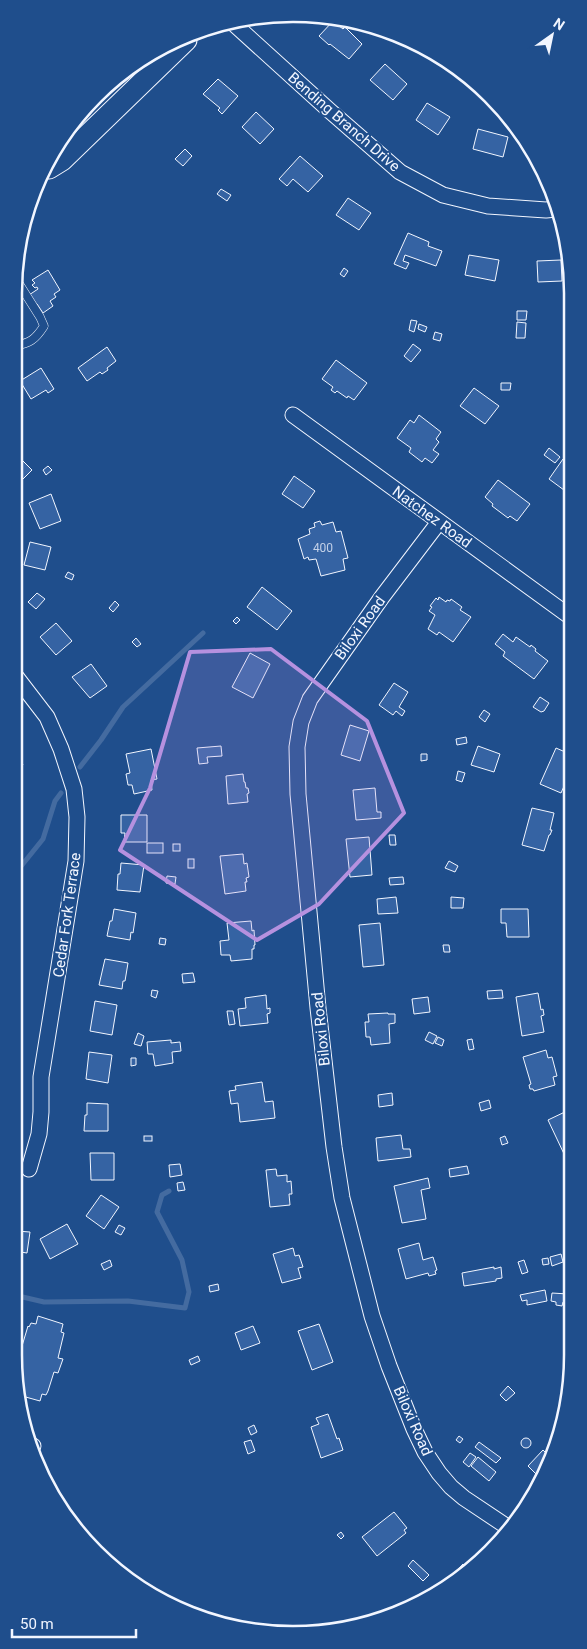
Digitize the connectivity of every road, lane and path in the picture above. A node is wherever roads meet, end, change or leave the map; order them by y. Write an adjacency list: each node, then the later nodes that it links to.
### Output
1 (239, 28): 4 (street, Bending Branch Drive)
2 (177, 49): 3 (street)
3 (56, 164)
4 (551, 209)
5 (22, 289): 6 (lane)
6 (22, 345)
7 (293, 415): 8 (street, Natchez Road)
8 (439, 522): 9 (street, Natchez Road); 12 (street, Biloxi Road)
9 (564, 612)
10 (22, 684): 11 (street, Cedar Fork Terrace)
11 (29, 1169)
12 (504, 1525)

